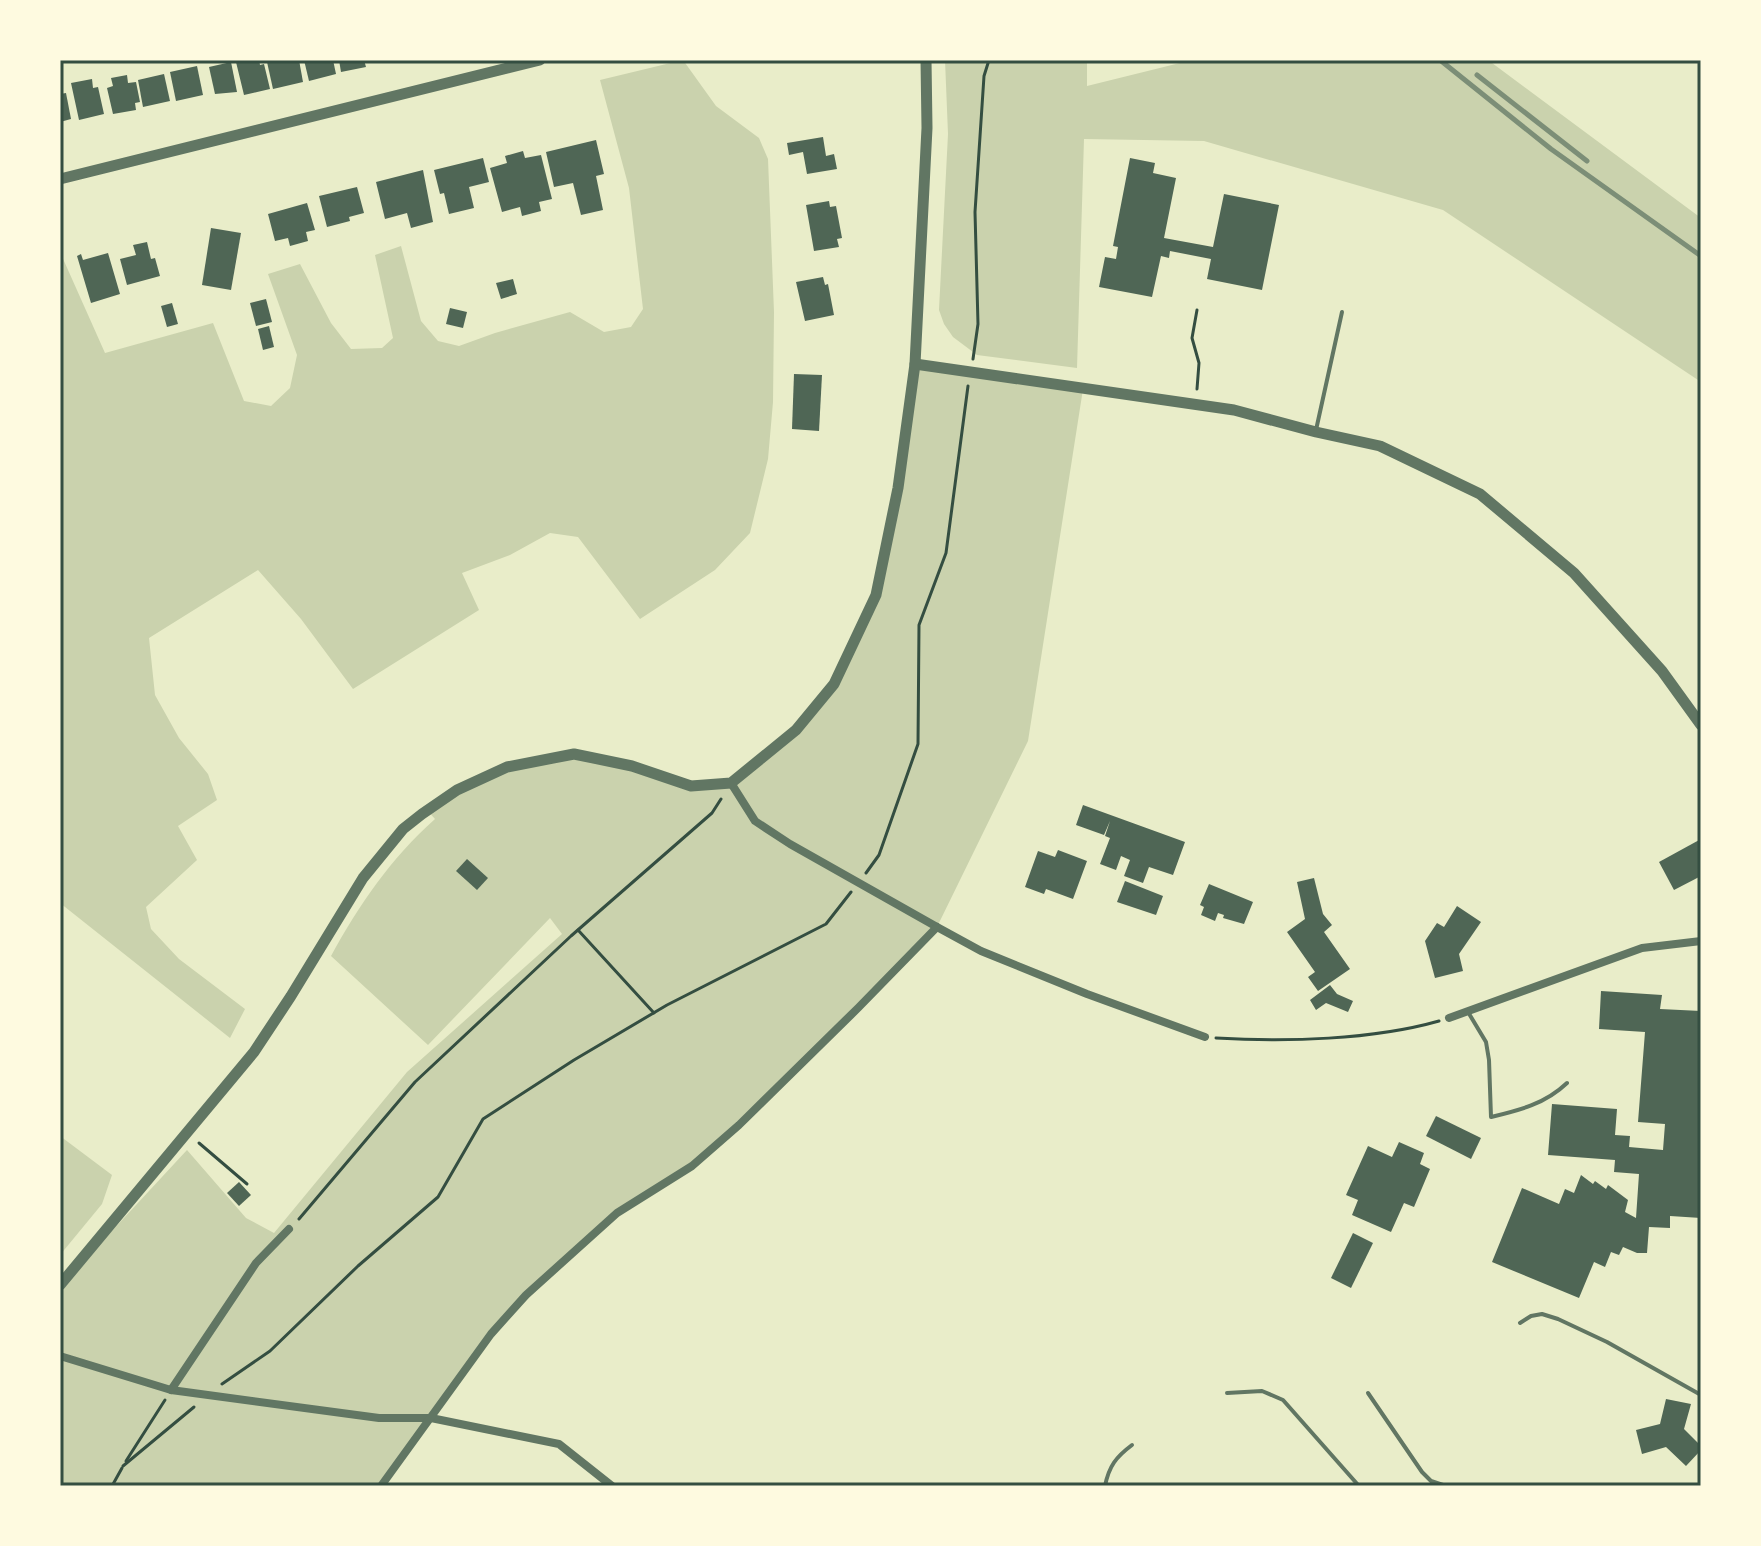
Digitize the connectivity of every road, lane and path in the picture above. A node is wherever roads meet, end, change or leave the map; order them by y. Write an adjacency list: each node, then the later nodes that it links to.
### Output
1 (540, 60): 4 (street)
2 (926, 60): 7 (street)
3 (989, 60): 8 (path)
4 (60, 179)
5 (1197, 310): 9 (path)
6 (1342, 312): 10 (lane)
7 (915, 364): 8 (street); 12 (street)
8 (970, 372): 9 (street); 13 (path)
9 (1196, 404): 10 (street)
10 (1316, 432): 11 (street)
11 (1701, 725)
12 (731, 783): 13 (street); 15 (path); 25 (street)
13 (858, 883): 14 (street); 18 (path)
14 (937, 927): 20 (street); 33 (street)
15 (578, 930): 18 (path); 24 (path)
16 (1701, 941): 17 (street)
17 (1468, 1012): 19 (street); 21 (lane)
18 (654, 1013): 32 (path)
19 (1449, 1018): 20 (path)
20 (1205, 1037)
21 (1567, 1083)
22 (203, 1147): 23 (path)
23 (247, 1184)
24 (289, 1229): 28 (street)
25 (60, 1285)
26 (1520, 1323): 31 (lane)
27 (60, 1356): 28 (street)
28 (171, 1390): 32 (street); 35 (path)
29 (1227, 1393): 40 (lane)
30 (1368, 1393): 41 (lane)
31 (1701, 1395)
32 (207, 1396): 33 (street); 35 (path)
33 (431, 1418): 37 (street); 38 (street)
34 (1132, 1445): 39 (lane)
35 (123, 1466): 36 (path)
36 (112, 1486)
37 (381, 1486)
38 (612, 1486)
39 (1105, 1486)
40 (1359, 1486)
41 (1446, 1486)

